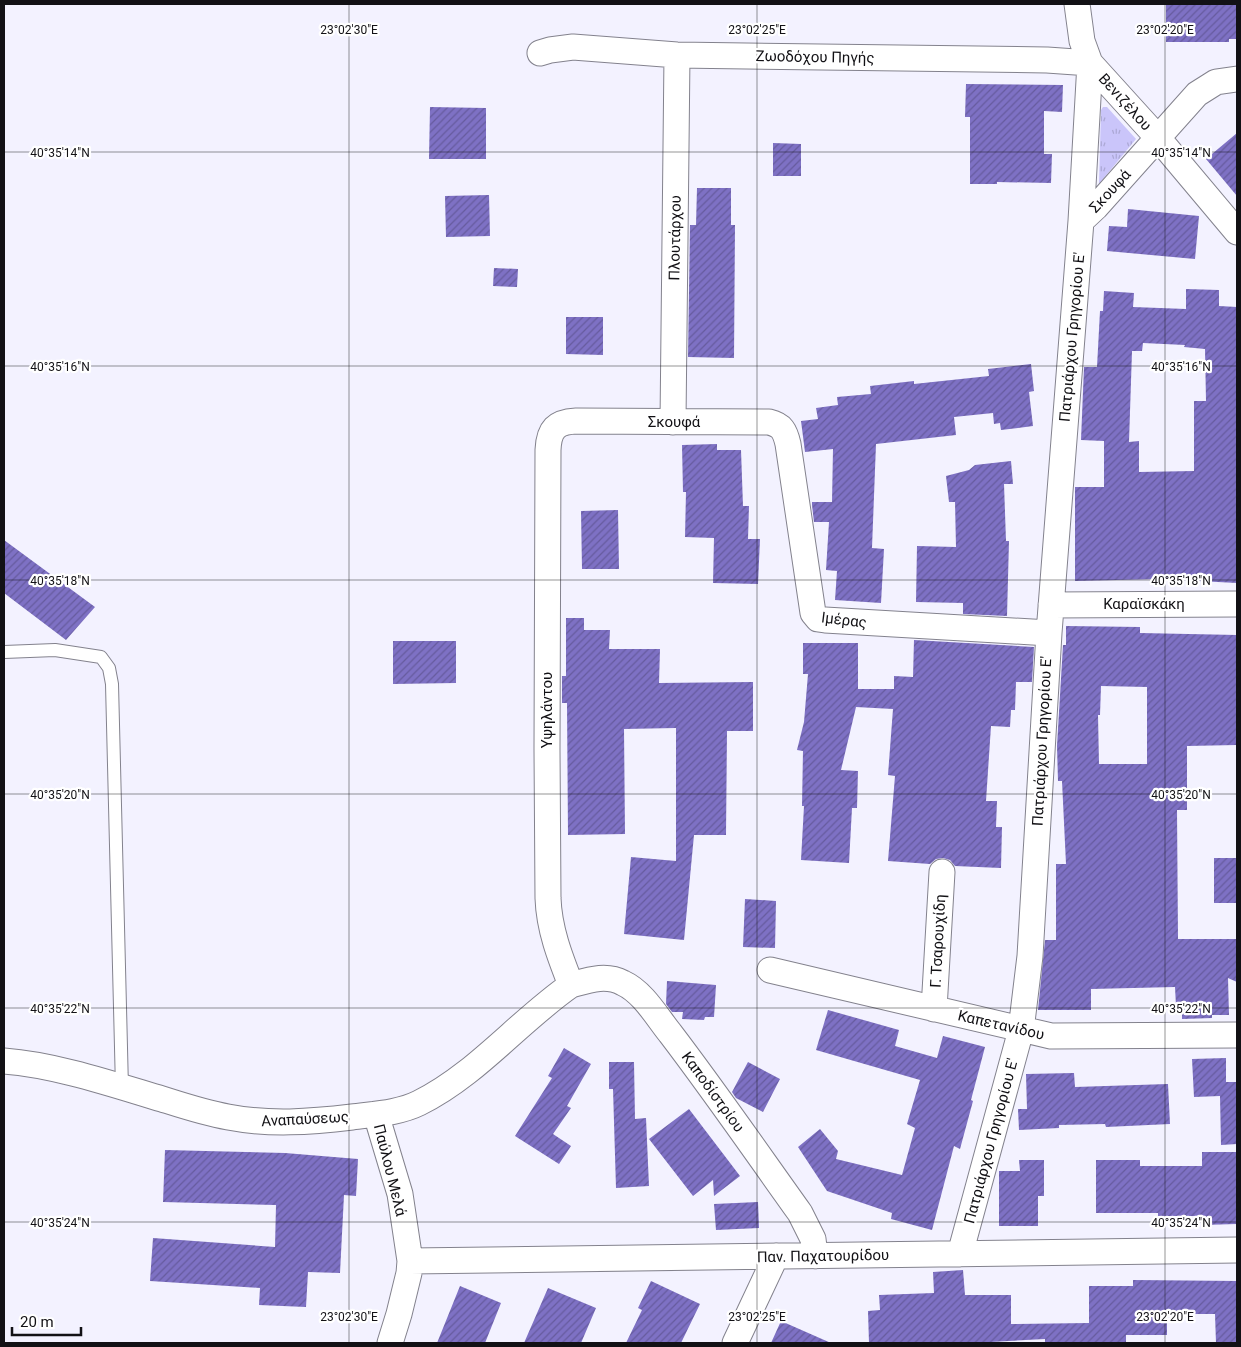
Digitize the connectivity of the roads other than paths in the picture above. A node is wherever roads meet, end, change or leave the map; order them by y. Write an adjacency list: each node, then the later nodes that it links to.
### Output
1 (1076, 4): 4 (street)
2 (540, 53): 3 (street, Ζωοδόχου Πηγής)
3 (677, 55): 4 (street, Ζωοδόχου Πηγής); 9 (street, Πλουτάρχου)
4 (1090, 63): 6 (street, Βενιζέλου); 7 (street, Πατριάρχου Γρηγορίου Ε')
5 (1237, 79): 6 (street, Σκουφά)
6 (1158, 138): 7 (street, Σκουφά); 8 (street, Βενιζέλου)
7 (1081, 221): 13 (street, Πατριάρχου Γρηγορίου Ε')
8 (1237, 232)
9 (673, 422): 10 (street, Σκουφά); 11 (street, Σκουφά)
10 (552, 432): 18 (street, Υψηλάντου)
11 (788, 444): 14 (street, Ιμέρας)
12 (1237, 604): 13 (street, Καραϊσκάκη)
13 (1051, 605): 14 (street, Πατριάρχου Γρηγορίου Ε')
14 (1048, 633): 20 (street, Πατριάρχου Γρηγορίου Ε')
15 (4, 652): 23 (lane)
16 (942, 872): 19 (street, Γ. Τσαρουχίδη)
17 (770, 970): 19 (street, Καπετανίδου)
18 (572, 985): 24 (street, Αναπαύσεως); 28 (street, Καποδίστρίου)
19 (934, 1009): 20 (street, Καπετανίδου)
20 (1021, 1030): 21 (street, Καπετανίδου); 26 (street, Πατριάρχου Γρηγορίου Ε')
21 (1237, 1035)
22 (4, 1061): 23 (street, Αναπαύσεως)
23 (122, 1088): 24 (street, Αναπαύσεως)
24 (376, 1114): 29 (street, Παύλου Μελά)
25 (1237, 1250): 26 (street, Παν. Παχατουρίδου)
26 (960, 1254): 28 (street, Παν. Παχατουρίδου)
27 (776, 1256): 28 (street, Παν. Παχατουρίδου); 29 (street, Παν. Παχατουρίδου); 31 (street)
28 (815, 1256)
29 (410, 1262): 30 (street, Παύλου Μελά)
30 (390, 1343)
31 (735, 1343)

